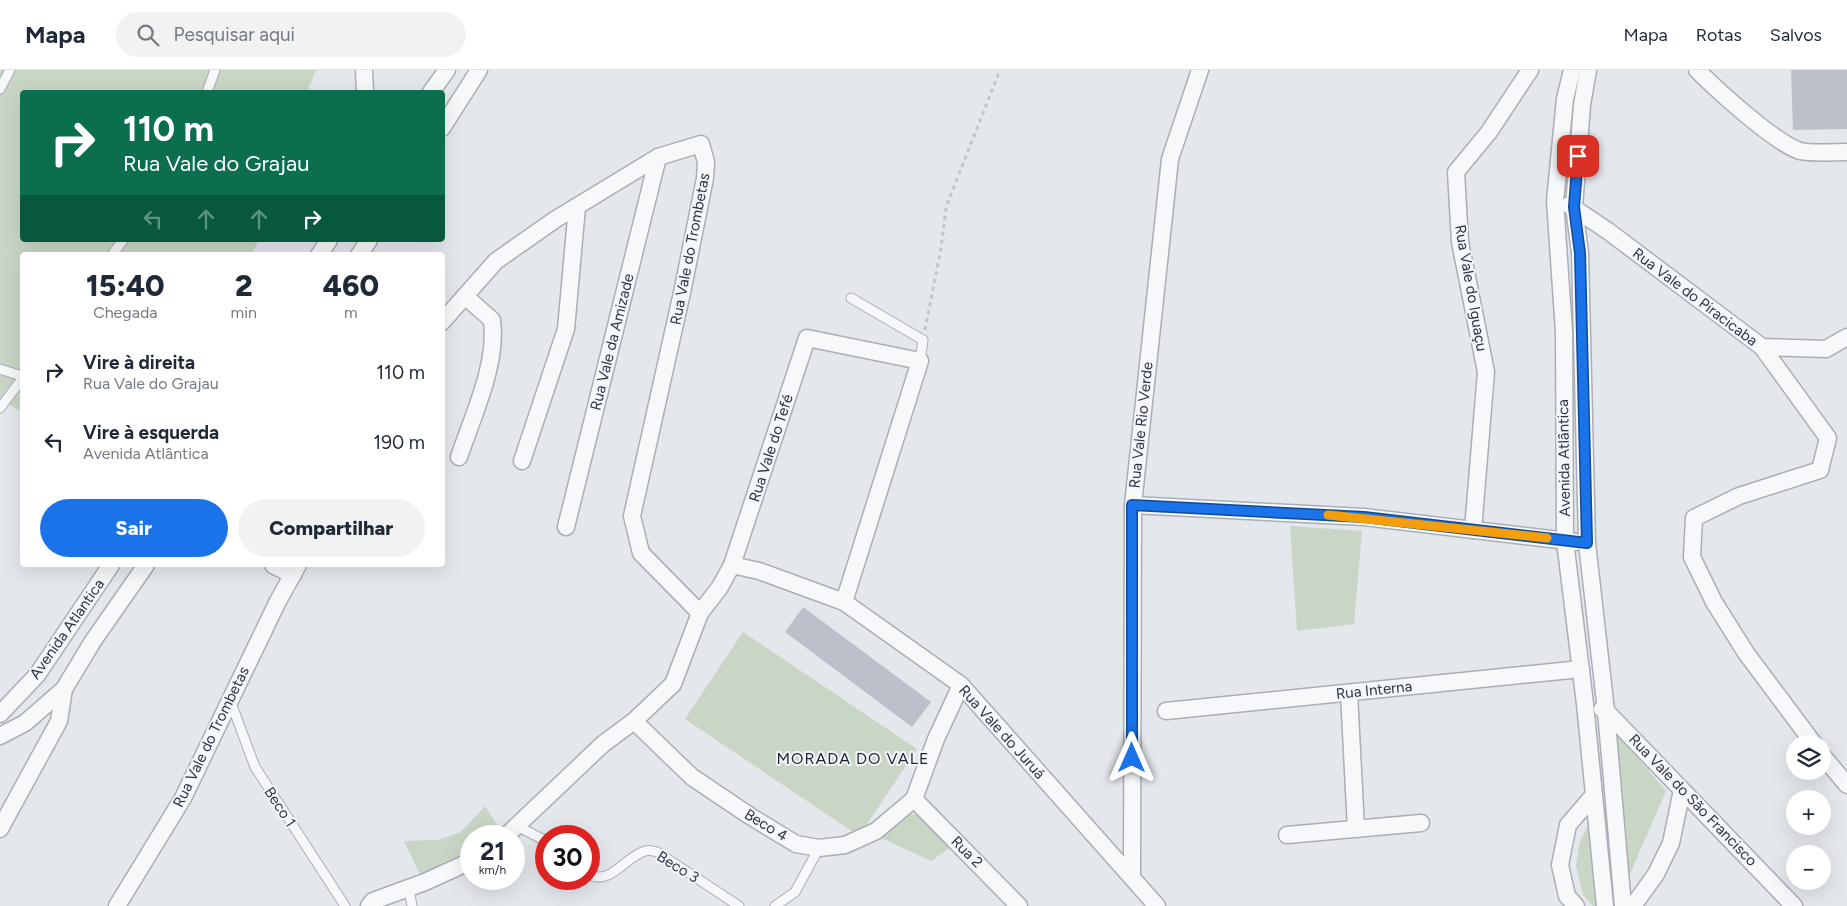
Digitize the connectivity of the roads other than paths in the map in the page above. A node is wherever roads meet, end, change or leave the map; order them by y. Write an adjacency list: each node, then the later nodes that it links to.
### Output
1 (10, 70): 11 (lane)
2 (215, 70): 12 (lane)
3 (364, 70): 13 (street)
4 (447, 70): 14 (street)
5 (479, 70): 15 (street)
6 (1200, 70): 33 (street, Rua Vale Rio Verde)
7 (1530, 70): 35 (street, Rua Vale do Iguaçu)
8 (1572, 70): 18 (street, Avenida Atlântica)
9 (1588, 70): 20 (street, Avenida Atlântica)
10 (1696, 70): 16 (street)
11 (0, 89)
12 (208, 90)
13 (365, 90)
14 (432, 90)
15 (445, 123)
16 (1847, 152)
17 (658, 157): 19 (street, Rua Vale do Trombetas); 34 (street, Rua Vale da Amizade); 44 (street, Rua Vale do Trombetas)
18 (1555, 200): 20 (street, Rua Vale do Piracicaba); 36 (street, Avenida Atlântica)
19 (577, 207): 21 (street, Rua Vale do Trombetas); 32 (street)
20 (1574, 207): 25 (street, Rua Vale do Piracicaba); 37 (street, Avenida Atlântica)
21 (466, 297): 23 (street, Rua Vale do Trombetas); 31 (street)
22 (851, 298): 26 (lane)
23 (445, 319)
24 (1847, 337): 25 (street, Rua Vale do Piracicaba)
25 (1762, 347): 55 (street)
26 (920, 361): 38 (street, Rua Vale do Tefé); 43 (street)
27 (0, 369): 28 (lane)
28 (20, 377)
29 (20, 381): 30 (lane)
30 (0, 408)
31 (459, 457)
32 (522, 461)
33 (1132, 505): 35 (street); 69 (street, Rua Vale Rio Verde)
34 (566, 527)
35 (1473, 530): 36 (street)
36 (1565, 540): 37 (street); 45 (street, Avenida Atlântica)
37 (1587, 543): 52 (street, Avenida Atlântica)
38 (732, 564): 43 (street, Rua Vale do Juruá); 44 (street, Rua Vale do Tefé)
39 (110, 567): 53 (street, Avenida Atlantica)
40 (145, 567): 47 (street)
41 (282, 567): 42 (street)
42 (295, 570): 49 (street, Rua Vale do Trombetas)
43 (844, 602): 46 (street, Rua Vale do Juruá)
44 (700, 613): 54 (street, Rua Vale do Tefé)
45 (1581, 669): 48 (street, Rua Interna); 50 (street, Avenida Atlântica)
46 (961, 685): 61 (street); 69 (street, Rua Vale do Juruá)
47 (64, 689): 56 (street); 64 (street)
48 (1349, 693): 51 (street, Rua Interna); 65 (street)
49 (230, 700): 72 (street, Rua Vale do Trombetas); 73 (lane, Beco 1)
50 (1585, 704): 52 (street, Rua Vale do São Francisco); 60 (street, Avenida Atlântica)
51 (1166, 711)
52 (1606, 711): 59 (street, Rua Vale do São Francisco); 82 (street, Avenida Atlântica)
53 (0, 714)
54 (634, 721): 63 (street, Rua Vale do Tefé); 67 (street, Beco 4)
55 (1807, 735)
56 (0, 736)
57 (1831, 765): 58 (street)
58 (1847, 785)
59 (1682, 790): 83 (street); 84 (street, Rua Vale do São Francisco)
60 (1593, 796): 80 (street); 81 (street, Avenida Atlântica)
61 (914, 799): 67 (street, Beco 4); 78 (street, Rua 2)
62 (1421, 823): 65 (street)
63 (518, 825)
64 (0, 829)
65 (1356, 829): 66 (street)
66 (1287, 835)
67 (819, 848): 77 (lane)
68 (460, 866): 71 (street)
69 (1132, 876): 79 (street, Rua Vale do Juruá)
70 (600, 877): 76 (lane, Beco 3)
71 (409, 889): 74 (street); 75 (lane)
72 (118, 906)
73 (345, 906)
74 (369, 906)
75 (412, 906)
76 (739, 906)
77 (775, 906)
78 (1019, 906)
79 (1157, 906)
80 (1576, 906)
81 (1605, 906)
82 (1623, 906)
83 (1632, 906)
84 (1794, 906)

